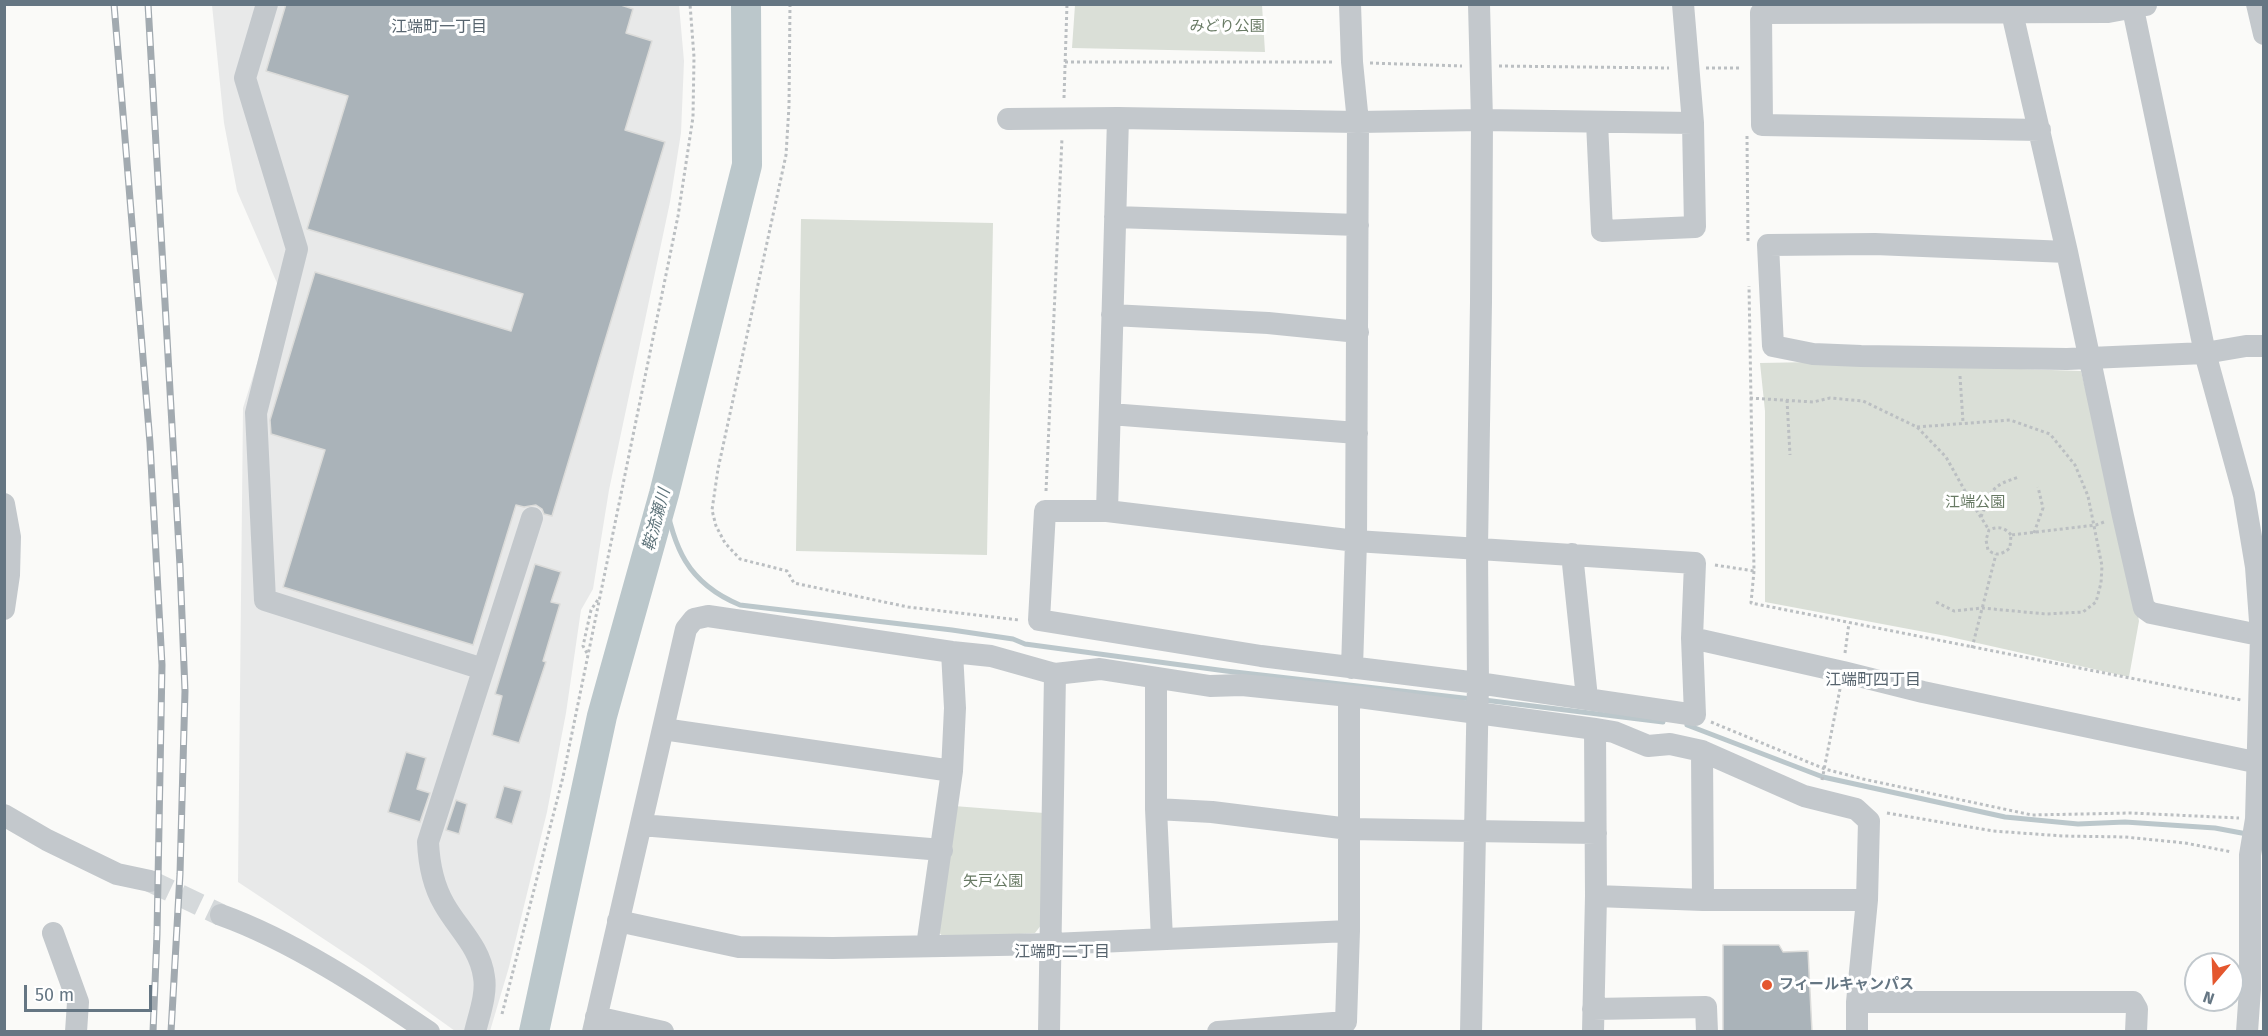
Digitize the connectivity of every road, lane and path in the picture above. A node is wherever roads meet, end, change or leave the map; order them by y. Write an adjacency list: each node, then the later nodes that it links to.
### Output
1 (267, 4): 75 (street)
2 (690, 4): 64 (path)
3 (790, 4): 68 (path)
4 (1067, 4): 12 (path)
5 (1350, 4): 13 (street)
6 (1479, 4): 22 (street)
7 (1683, 4): 25 (street)
8 (2257, 4): 11 (street)
9 (2138, 6): 10 (street); 36 (street)
10 (2011, 8): 27 (street); 27 (street)
11 (2264, 34)
12 (1065, 62): 13 (path); 19 (path)
13 (1352, 63): 14 (path); 23 (street)
14 (1467, 66)
15 (1498, 66): 16 (path)
16 (1674, 68)
17 (1705, 68): 18 (path)
18 (1746, 68)
19 (1063, 118): 20 (street); 21 (street); 49 (path)
20 (1118, 118): 23 (street); 28 (street)
21 (1008, 119)
22 (1482, 120): 23 (street); 24 (street); 59 (street)
23 (1358, 122): 29 (street)
24 (1597, 122): 25 (street); 25 (street)
25 (1692, 123)
26 (1747, 127): 30 (path)
27 (2040, 130): 31 (street)
28 (1115, 217): 29 (street); 33 (street)
29 (1358, 225): 34 (street)
30 (1748, 245)
31 (2067, 252): 37 (street); 38 (street)
32 (1749, 280): 39 (path)
33 (1112, 315): 34 (street); 41 (street)
34 (1358, 332): 44 (street)
35 (2264, 346): 36 (street)
36 (2205, 353): 38 (street); 69 (street)
37 (1959, 357): 38 (street); 42 (path)
38 (2091, 357): 51 (street)
39 (1750, 398): 40 (path); 63 (path)
40 (1786, 400): 43 (path); 45 (path)
41 (1110, 414): 44 (street); 50 (street)
42 (1963, 422): 43 (path); 54 (path)
43 (1917, 427): 52 (path)
44 (1357, 433): 58 (street)
45 (1790, 455)
46 (2019, 477): 52 (path)
47 (2038, 487): 56 (path)
48 (4, 504): 67 (street)
49 (1045, 511): 50 (street); 68 (street)
50 (1107, 511): 58 (street)
51 (2122, 516): 54 (path); 69 (street)
52 (1981, 517): 55 (path)
53 (532, 518): 75 (street)
54 (2094, 525): 56 (path); 66 (path)
55 (1989, 530): 57 (path); 61 (path)
56 (2034, 532): 57 (path)
57 (2011, 535): 61 (path)
58 (1356, 541): 59 (street); 74 (street)
59 (1477, 548): 60 (street); 78 (street)
60 (1572, 554): 62 (street); 80 (street)
61 (1996, 554): 66 (path)
62 (1695, 563): 63 (path); 70 (street)
63 (1754, 571): 71 (path)
64 (600, 596): 73 (path); 73 (path)
65 (1936, 602): 66 (path)
66 (1982, 608): 71 (path)
67 (4, 609)
68 (1039, 620): 74 (street)
69 (2262, 635): 88 (street)
70 (1692, 638): 83 (street); 88 (street)
71 (1972, 648): 81 (path)
72 (952, 652): 76 (street); 85 (street); 90 (street)
73 (588, 655): 114 (path)
74 (1352, 668): 78 (street)
75 (483, 669): 118 (street)
76 (1055, 674): 77 (street); 110 (street)
77 (1156, 678): 79 (street); 91 (street)
78 (1477, 685): 80 (street); 82 (street)
79 (1349, 697): 82 (street); 96 (street)
80 (1587, 698): 83 (street)
81 (2241, 700)
82 (1477, 713): 86 (street); 97 (street)
83 (1695, 715): 89 (path)
84 (1835, 717): 89 (path)
85 (663, 729): 90 (street); 95 (street)
86 (1595, 729): 87 (street); 98 (street)
87 (1702, 751): 92 (street); 103 (street)
88 (2260, 764): 94 (street)
89 (1825, 769): 94 (path)
90 (952, 771): 99 (street)
91 (1155, 809): 96 (street); 109 (street)
92 (1856, 809): 100 (path); 104 (street)
93 (4, 815): 101 (street)
94 (2260, 820): 100 (street)
95 (641, 825): 99 (street); 106 (street)
96 (1349, 829): 97 (street); 107 (street)
97 (1474, 831): 98 (street); 122 (street)
98 (1596, 834): 102 (street)
99 (942, 850): 111 (street)
100 (2250, 855): 127 (street)
101 (150, 881)
102 (1596, 897): 103 (street); 113 (street)
103 (1703, 900): 104 (street)
104 (1867, 900): 112 (street)
105 (221, 915): 117 (street)
106 (618, 921): 111 (street); 115 (street)
107 (1349, 930): 109 (street); 121 (street)
108 (53, 933): 116 (street)
109 (1162, 939): 110 (street)
110 (1052, 944): 111 (street); 120 (street)
111 (927, 946)
112 (1857, 1002): 125 (street); 126 (street)
113 (1593, 1009): 123 (street); 124 (street)
114 (500, 1022)
115 (595, 1024): 119 (street)
116 (76, 1032)
117 (429, 1032)
118 (475, 1032)
119 (663, 1032)
120 (1049, 1032)
121 (1218, 1032)
122 (1471, 1032)
123 (1593, 1032)
124 (1707, 1032)
125 (1857, 1032)
126 (2136, 1032)
127 (2247, 1032)

